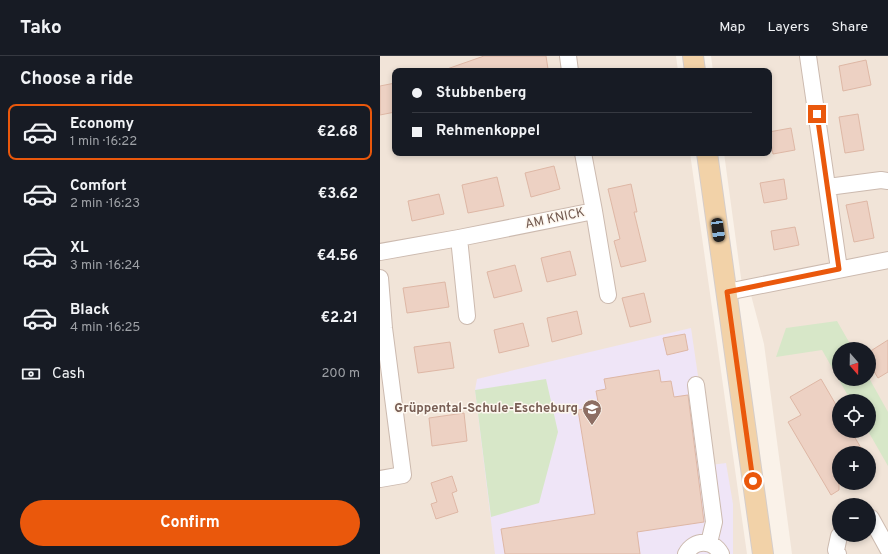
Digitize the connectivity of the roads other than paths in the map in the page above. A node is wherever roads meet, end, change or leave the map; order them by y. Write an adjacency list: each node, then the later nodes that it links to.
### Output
1 (568, 56): 4 (street)
2 (693, 56): 5 (main road)
3 (808, 56): 9 (street)
4 (570, 68)
5 (695, 68)
6 (584, 156): 10 (street, AM KNICK)
7 (707, 156): 16 (main road)
8 (888, 181): 9 (street)
9 (828, 187): 14 (street)
10 (594, 211): 11 (street, AM KNICK); 17 (street)
11 (459, 238): 12 (street, AM KNICK); 18 (street)
12 (380, 252)
13 (888, 260): 14 (street)
14 (839, 269): 16 (street)
15 (380, 278): 19 (street)
16 (727, 292): 28 (main road)
17 (608, 295)
18 (467, 316)
19 (382, 328): 21 (street)
20 (696, 385): 24 (street)
21 (380, 479)
22 (876, 529): 25 (street)
23 (838, 542): 29 (street)
24 (709, 543): 26 (street); 27 (street)
25 (888, 549)
26 (686, 554)
27 (721, 554)
28 (763, 554)
29 (838, 554)

